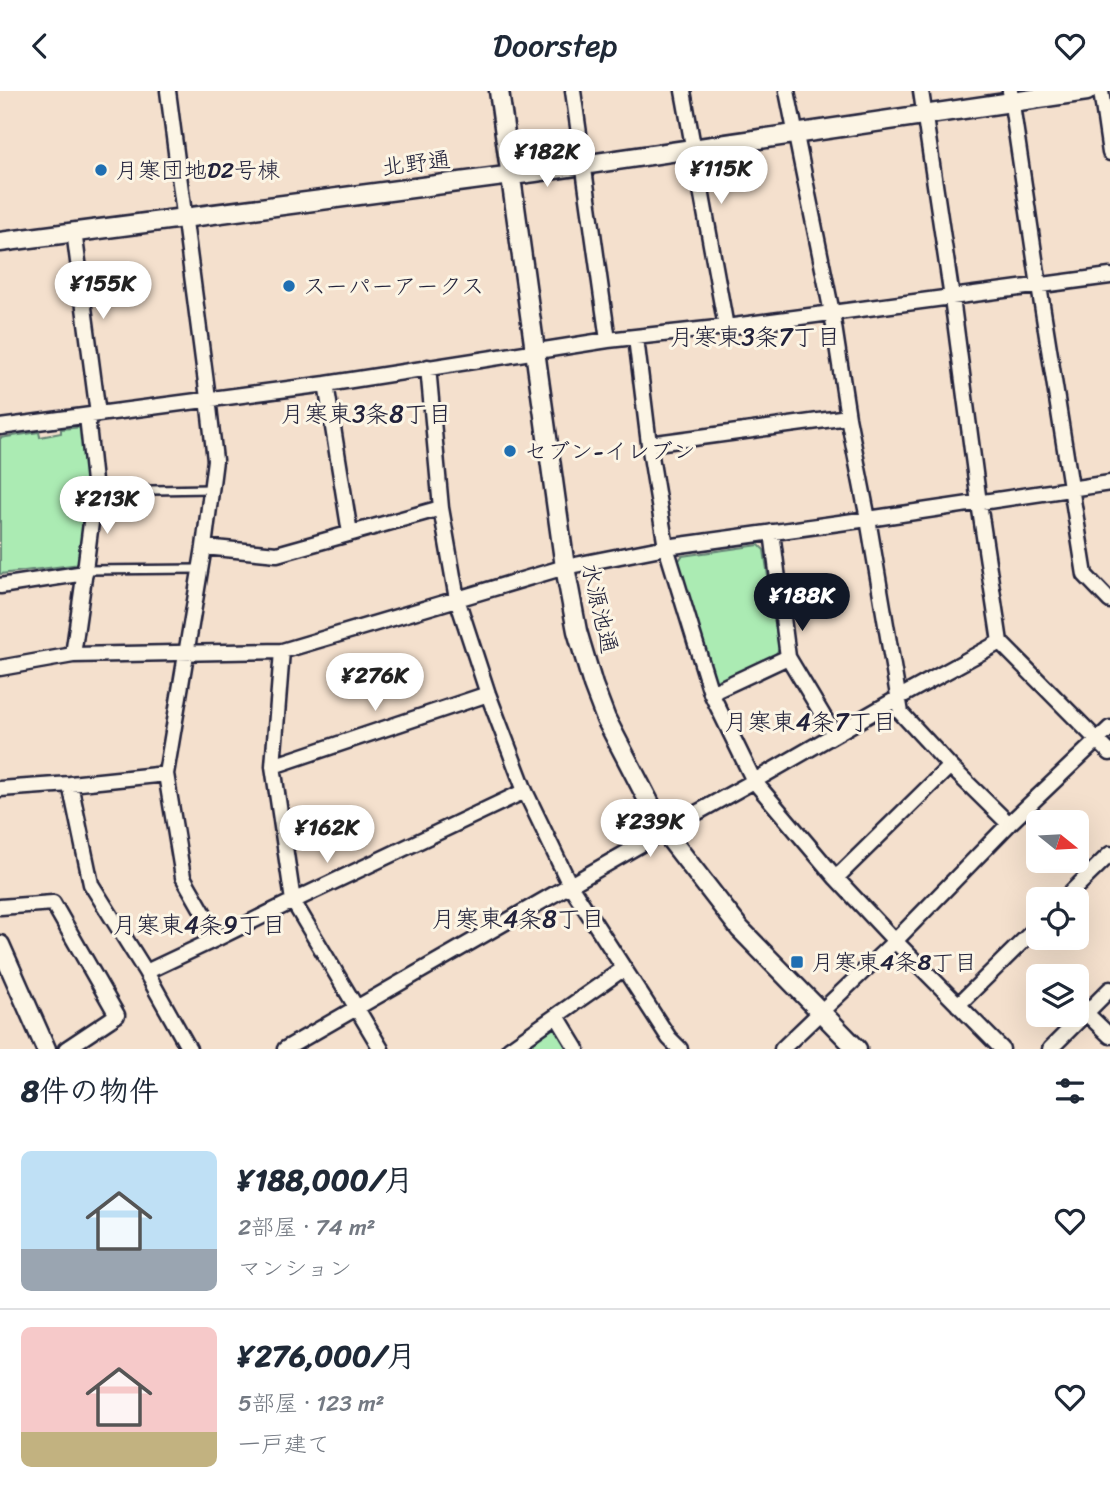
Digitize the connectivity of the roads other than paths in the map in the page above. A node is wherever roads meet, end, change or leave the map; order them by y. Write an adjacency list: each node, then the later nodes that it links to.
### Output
1 (168, 91): 16 (street)
2 (499, 91): 15 (street, 水源池通)
3 (573, 91): 14 (street)
4 (683, 91): 12 (street)
5 (787, 91): 11 (street)
6 (921, 91): 10 (street)
7 (1087, 91): 9 (street, 北野通)
8 (1101, 91): 13 (street)
9 (1011, 97): 10 (street, 北野通); 20 (street)
10 (925, 115): 11 (street, 北野通); 21 (street)
11 (794, 133): 12 (street, 北野通); 22 (street)
12 (693, 148): 14 (street, 北野通); 23 (street)
13 (1110, 153)
14 (583, 165): 15 (street, 北野通); 25 (street)
15 (509, 175): 16 (street, 北野通); 26 (street, 水源池通)
16 (185, 217): 17 (street, 北野通); 29 (street)
17 (74, 231): 18 (street, 北野通); 30 (street)
18 (0, 241)
19 (1110, 276): 20 (street)
20 (1039, 286): 21 (street); 36 (street)
21 (952, 298): 22 (street); 38 (street)
22 (832, 313): 23 (street); 31 (street)
23 (726, 327): 24 (street)
24 (636, 338): 25 (street); 33 (street)
25 (608, 339): 26 (street)
26 (534, 351): 27 (street); 45 (street, 水源池通)
27 (428, 367): 28 (street); 39 (street)
28 (326, 383): 29 (street); 42 (street)
29 (208, 398): 30 (street); 35 (street)
30 (92, 415): 32 (street); 37 (street)
31 (848, 417): 33 (street); 40 (street)
32 (0, 427)
33 (649, 444): 44 (street)
34 (1110, 483): 36 (street)
35 (211, 489): 37 (lane); 43 (street)
36 (1070, 489): 38 (street); 50 (street)
37 (95, 491): 47 (street)
38 (979, 503): 40 (street); 51 (street)
39 (441, 508): 42 (street); 49 (street)
40 (868, 519): 41 (street); 59 (street)
41 (772, 531): 44 (street); 55 (street)
42 (350, 533): 43 (street)
43 (204, 547): 46 (street)
44 (666, 547): 45 (street); 57 (street)
45 (565, 567): 49 (street); 72 (street, 水源池通)
46 (200, 569): 47 (lane); 53 (street)
47 (85, 571): 48 (street); 54 (street)
48 (0, 586)
49 (457, 599): 52 (street); 58 (street)
50 (1110, 601)
51 (1000, 642): 59 (street); 62 (street)
52 (282, 651): 53 (street); 64 (street)
53 (186, 652): 54 (street); 66 (street)
54 (72, 655): 56 (street)
55 (788, 657): 57 (street); 61 (street)
56 (0, 668)
57 (711, 693): 67 (street)
58 (488, 694): 64 (street); 70 (street)
59 (898, 698): 61 (street); 65 (street)
60 (1110, 728): 62 (street)
61 (834, 734): 67 (street)
62 (1098, 741): 63 (street); 71 (street)
63 (1110, 753)
64 (273, 766): 77 (street)
65 (950, 767): 71 (street); 74 (street)
66 (166, 774): 68 (street); 80 (street)
67 (754, 781): 72 (street); 74 (street)
68 (70, 784): 69 (street); 84 (street)
69 (0, 789)
70 (525, 791): 75 (street); 77 (street)
71 (1009, 824): 81 (street)
72 (664, 831): 75 (street); 89 (street, 水源池通)
73 (1110, 854): 76 (street)
74 (836, 878): 81 (street)
75 (570, 885): 83 (street); 87 (street)
76 (1076, 887)
77 (293, 901): 80 (street); 87 (street)
78 (0, 907): 95 (street)
79 (1026, 938): 86 (street)
80 (218, 939): 84 (street)
81 (895, 941): 86 (street); 89 (street)
82 (0, 945): 94 (street)
83 (624, 969): 90 (street); 101 (street)
84 (146, 972): 96 (street)
85 (1110, 989): 88 (street)
86 (958, 1005): 104 (street)
87 (356, 1008): 97 (street); 98 (street)
88 (1089, 1010)
89 (820, 1011): 102 (street); 103 (street, 水源池通)
90 (557, 1016): 99 (street); 100 (street)
91 (1089, 1016): 93 (street)
92 (1072, 1027): 105 (street)
93 (1110, 1036)
94 (46, 1049)
95 (66, 1049)
96 (188, 1049)
97 (285, 1049)
98 (381, 1049)
99 (509, 1049)
100 (577, 1049)
101 (680, 1049)
102 (782, 1049)
103 (857, 1049)
104 (1002, 1049)
105 (1050, 1049)

